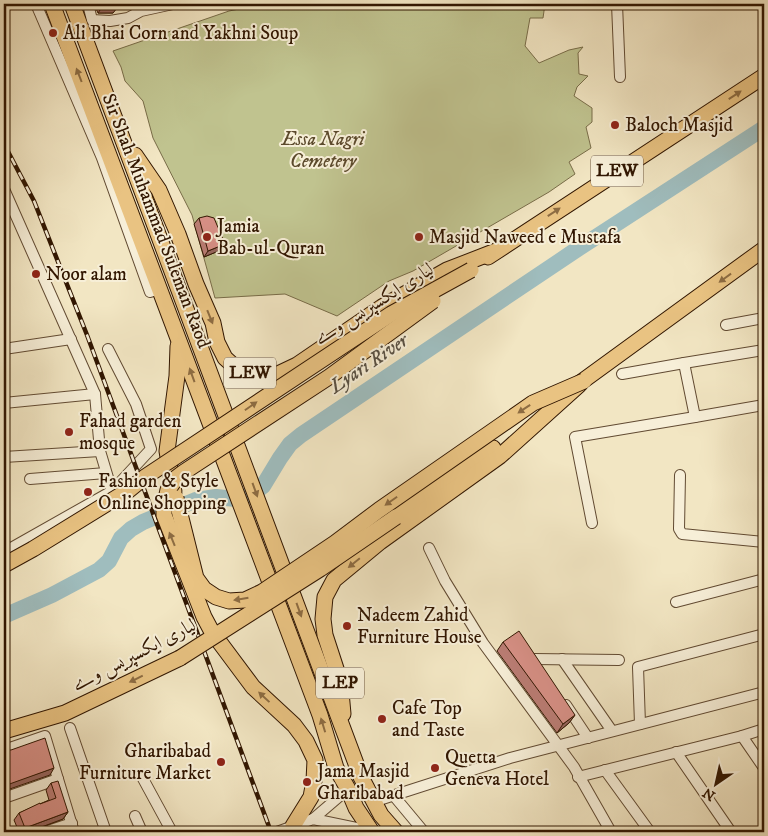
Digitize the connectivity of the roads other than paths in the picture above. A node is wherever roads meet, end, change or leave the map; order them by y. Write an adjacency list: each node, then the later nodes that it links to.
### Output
1 (36, 4): 14 (street)
2 (52, 4): 14 (highway, Sir Shah Muhammad Suleman Raod, one-way to 2)
3 (72, 4): 9 (highway)
4 (88, 4): 5 (street)
5 (172, 4)
6 (617, 4): 7 (street)
7 (620, 77)
8 (763, 77): 12 (highway, لیاری ایکسپریس وے / LEW, one-way to 8)
9 (121, 133): 12 (highway, LEW, one-way to 12); 53 (highway, one-way to 53)
10 (4, 189): 18 (street)
11 (764, 249): 24 (highway, لیاری ایکسپریس وے, one-way to 24)
12 (496, 251): 13 (highway, لیاری ایکسپریس وے / LEW)
13 (471, 270): 39 (highway, لیاری ایکسپریس وے / LEW, one-way to 13, bridge); 56 (highway, LEW, one-way to 13, bridge)
14 (160, 289): 17 (highway, Sir Shah Muhammad Suleman Raod)
15 (764, 318): 16 (street)
16 (726, 325)
17 (178, 338): 24 (highway, one-way to 17, bridge); 60 (highway, Sir Shah Muhammad Suleman Raod, one-way to 17)
18 (70, 339): 19 (street); 25 (street)
19 (4, 349)
20 (108, 349): 34 (street)
21 (764, 350): 22 (street)
22 (684, 363): 23 (street); 28 (street)
23 (622, 374)
24 (584, 380): 51 (highway, لیاری ایکسپریس وے, one-way to 51, bridge); 53 (highway, LEP, one-way to 53, bridge)
25 (94, 394): 26 (street); 29 (street)
26 (4, 403)
27 (764, 405): 28 (street)
28 (695, 417): 35 (street)
29 (100, 451): 30 (street); 31 (street)
30 (4, 457)
31 (106, 473): 33 (street); 34 (street)
32 (680, 475): 36 (street)
33 (30, 479)
34 (112, 491): 38 (street)
35 (592, 523)
36 (764, 542)
37 (429, 548): 57 (street)
38 (4, 552)
39 (4, 565)
40 (764, 579): 41 (street)
41 (676, 602)
42 (764, 634): 48 (street)
43 (534, 659): 44 (street)
44 (562, 659): 45 (street); 52 (street)
45 (619, 660)
46 (764, 692): 48 (street)
47 (561, 698): 55 (street)
48 (640, 724): 52 (street)
49 (70, 728): 77 (street)
50 (764, 728): 54 (street)
51 (4, 731)
52 (612, 731): 55 (street)
53 (345, 734): 69 (highway)
54 (742, 736): 59 (street); 61 (street)
55 (588, 738): 57 (street)
56 (306, 741): 60 (highway); 73 (highway, LEW)
57 (558, 746): 64 (street); 67 (street)
58 (4, 750): 65 (street)
59 (676, 752): 62 (street); 85 (street)
60 (336, 768): 66 (highway)
61 (764, 768)
62 (605, 770): 64 (street); 84 (street)
63 (141, 776): 79 (street)
64 (578, 777): 83 (street)
65 (58, 779): 68 (street); 74 (street)
66 (348, 789): 70 (highway); 72 (street)
67 (394, 796): 69 (street); 82 (street)
68 (4, 798)
69 (373, 802): 70 (highway); 81 (highway)
70 (356, 808): 75 (highway)
71 (135, 816): 78 (street)
72 (313, 818): 73 (street); 75 (street)
73 (293, 826): 80 (street)
74 (73, 828): 76 (street)
75 (372, 831)
76 (45, 832)
77 (106, 832)
78 (142, 832)
79 (172, 832)
80 (277, 832)
81 (396, 832)
82 (424, 832)
83 (611, 832)
84 (650, 832)
85 (731, 832)

